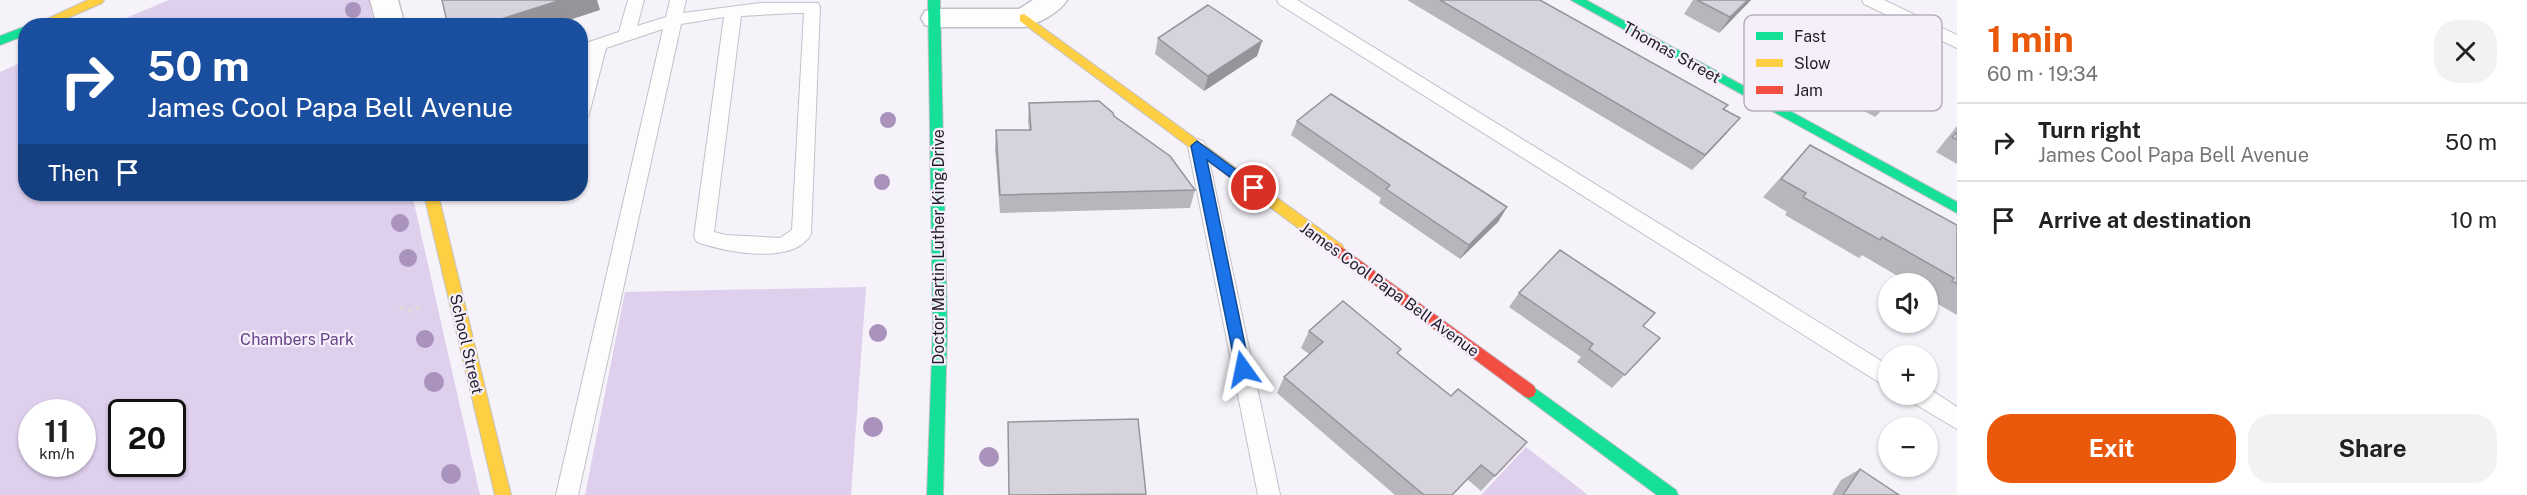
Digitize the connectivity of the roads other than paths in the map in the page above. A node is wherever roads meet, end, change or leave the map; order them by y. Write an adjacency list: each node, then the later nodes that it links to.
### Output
1 (98, 0): 12 (street)
2 (384, 0): 13 (street)
3 (636, 0): 18 (lane)
4 (678, 0): 15 (lane)
5 (1053, 0): 14 (street)
6 (1285, 0): 29 (lane)
7 (1576, 0): 24 (street, Thomas Street)
8 (1870, 0): 11 (lane)
9 (935, 9): 14 (street); 35 (street, Doctor Martin Luther King Drive)
10 (733, 11): 10 (lane); 15 (lane)
11 (1901, 15)
12 (56, 18)
13 (389, 18)
14 (1024, 18): 26 (street, James Cool Papa Bell Avenue)
15 (673, 20): 18 (lane); 34 (lane)
16 (18, 33): 19 (street)
17 (1942, 35): 20 (lane)
18 (626, 36): 21 (lane)
19 (0, 41)
20 (1957, 42)
21 (598, 45): 22 (lane); 23 (lane)
22 (588, 48)
23 (588, 83)
24 (1744, 92)
25 (1779, 111): 28 (street, Thomas Street)
26 (1197, 146): 32 (lane); 36 (street, James Cool Papa Bell Avenue)
27 (433, 201): 33 (street, School Street)
28 (1957, 208)
29 (1878, 370)
30 (1935, 405): 31 (lane)
31 (1957, 419)
32 (1272, 490)
33 (503, 495)
34 (567, 495)
35 (935, 495)
36 (1670, 495)

